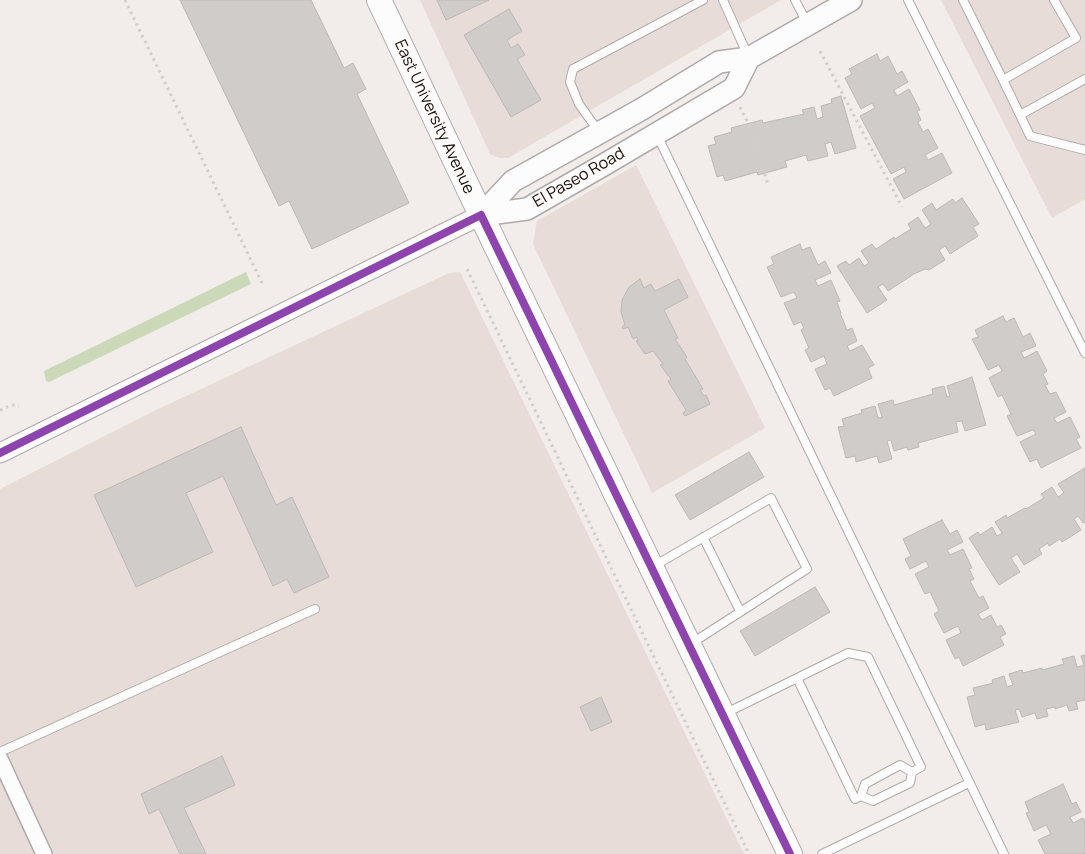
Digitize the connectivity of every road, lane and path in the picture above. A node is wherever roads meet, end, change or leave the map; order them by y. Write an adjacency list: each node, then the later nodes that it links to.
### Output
1 (125, 0): 24 (path)
2 (379, 0): 22 (main road, East University Avenue)
3 (703, 0): 17 (lane)
4 (723, 0): 12 (lane)
5 (795, 0): 10 (lane)
6 (851, 0): 10 (main road, El Paseo Road)
7 (908, 0): 25 (lane)
8 (963, 0): 14 (lane)
9 (1054, 0): 14 (lane)
10 (808, 25): 12 (main road, El Paseo Road)
11 (820, 51): 21 (path)
12 (749, 58): 17 (main road, El Paseo Road); 18 (main road, El Paseo Road)
13 (1085, 79): 16 (lane)
14 (1003, 80): 16 (lane)
15 (737, 100): 20 (path)
16 (1020, 115): 19 (lane)
17 (599, 132): 22 (main road, El Paseo Road)
18 (656, 134): 22 (main road, El Paseo Road); 39 (lane)
19 (1085, 150)
20 (768, 185)
21 (902, 207)
22 (481, 216): 28 (street); 30 (main road, East University Avenue)
23 (468, 269): 42 (path)
24 (263, 285)
25 (1085, 352)
26 (19, 406): 27 (path)
27 (0, 410)
28 (0, 453)
29 (703, 537): 30 (lane); 32 (lane); 32 (lane)
30 (651, 568): 33 (main road, East University Avenue)
31 (316, 609): 36 (lane)
32 (740, 611): 33 (lane)
33 (689, 646): 35 (main road, East University Avenue)
34 (797, 678): 35 (lane); 38 (lane); 40 (lane)
35 (722, 715): 43 (main road, East University Avenue)
36 (0, 752)
37 (0, 760): 41 (street)
38 (912, 772): 40 (lane); 40 (lane)
39 (969, 783): 44 (lane); 45 (lane)
40 (861, 796)
41 (44, 854)
42 (749, 854)
43 (790, 854)
44 (822, 854)
45 (1004, 854)

